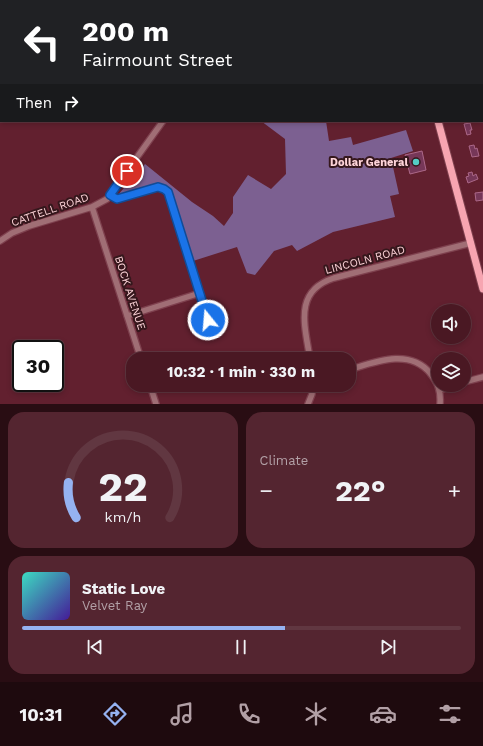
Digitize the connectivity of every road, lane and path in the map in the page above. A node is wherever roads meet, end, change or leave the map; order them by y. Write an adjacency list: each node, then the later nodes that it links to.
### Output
1 (162, 122): 3 (street, CATTELL ROAD)
2 (438, 122): 6 (main road)
3 (110, 195): 4 (street, CATTELL ROAD); 8 (street)
4 (92, 207): 5 (street, CATTELL ROAD); 9 (street, BOCK AVENUE)
5 (0, 241)
6 (471, 242): 7 (main road); 12 (street, LINCOLN ROAD)
7 (483, 290)
8 (200, 293): 9 (street); 10 (street)
9 (126, 316): 11 (street, BOCK AVENUE)
10 (208, 320)
11 (139, 352)
12 (309, 352)
13 (356, 368): 14 (street)
14 (431, 375)
15 (483, 377): 16 (street)
16 (471, 380)
17 (152, 392): 20 (street)
18 (312, 392): 21 (street)
19 (440, 392): 22 (street)
20 (156, 404)
21 (308, 404)
22 (440, 404)

